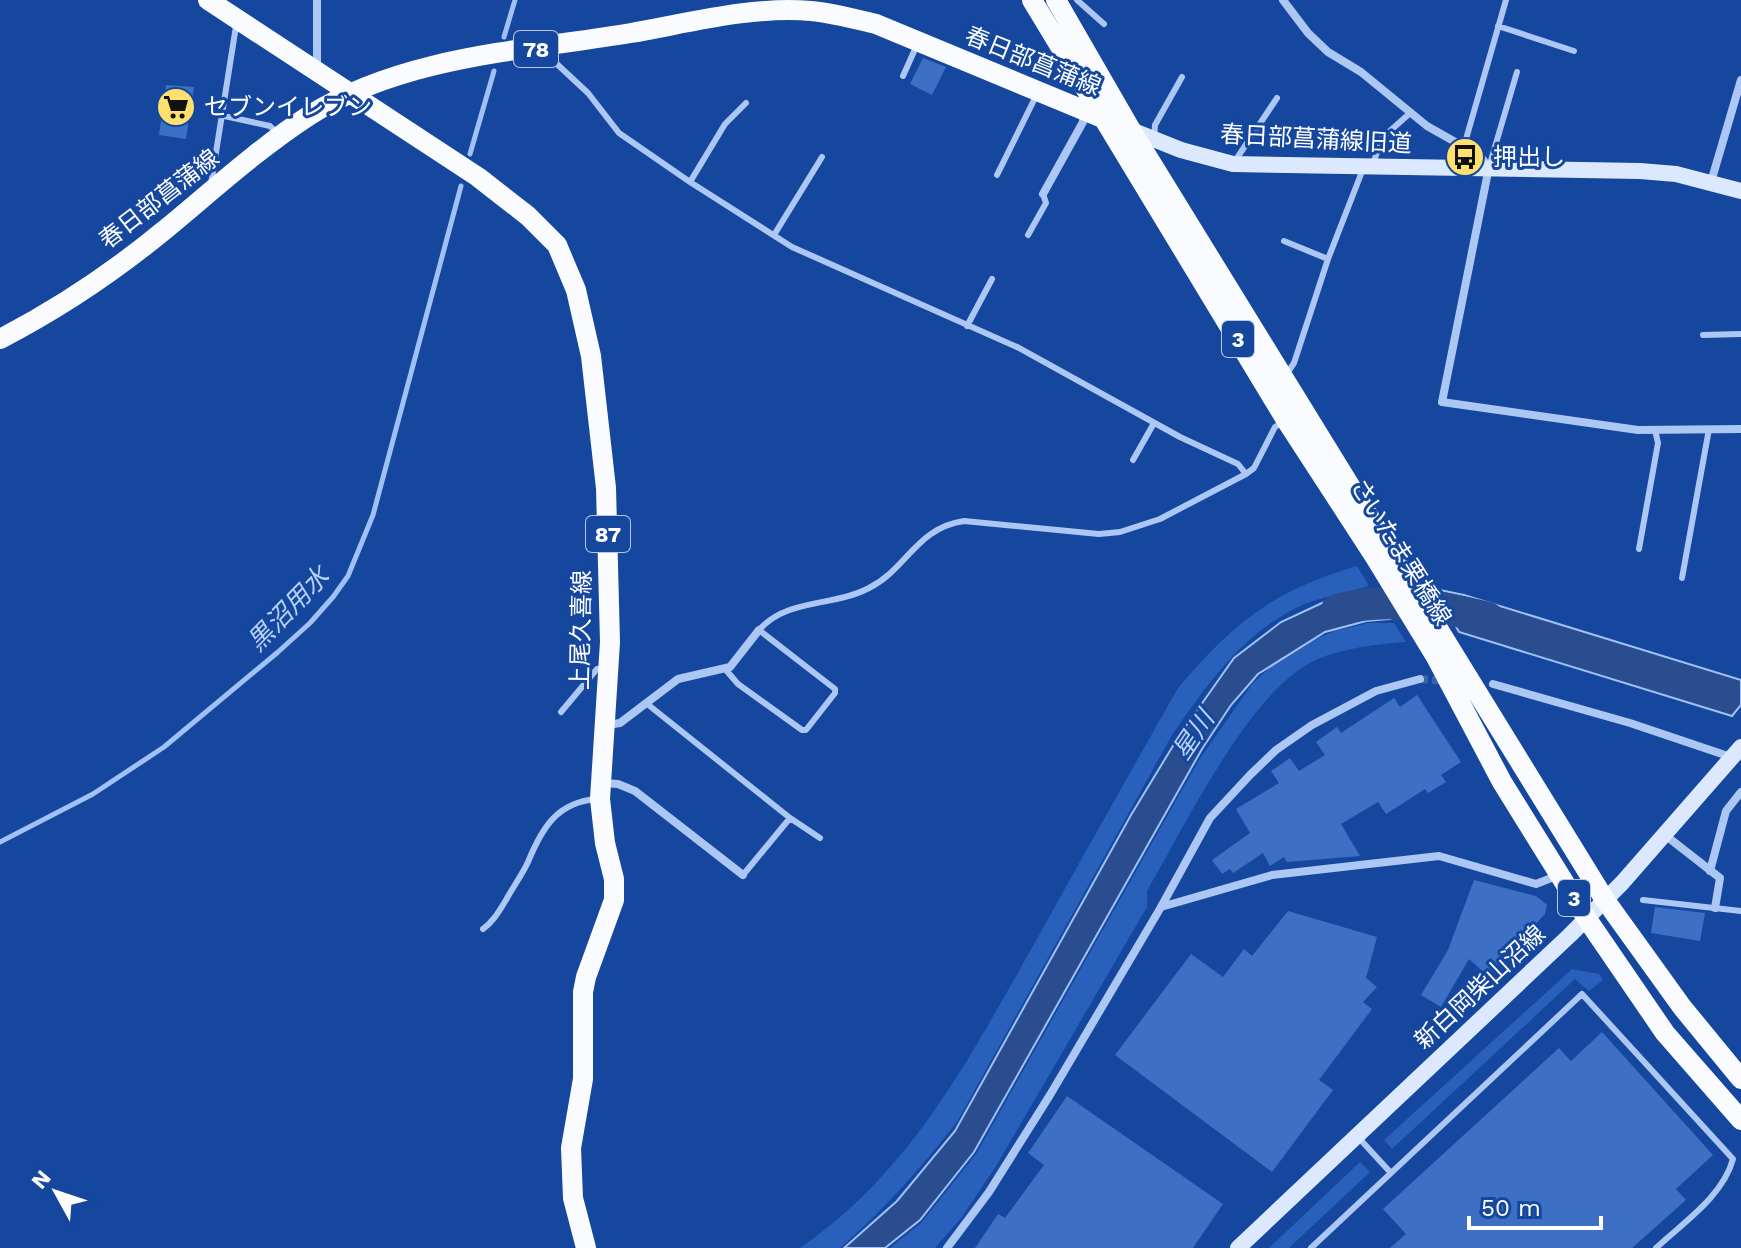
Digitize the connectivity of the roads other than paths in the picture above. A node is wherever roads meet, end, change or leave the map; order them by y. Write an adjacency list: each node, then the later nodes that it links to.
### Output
1 (208, 0): 9 (main road, 上尾久喜線 / 87)
2 (317, 0): 15 (street)
3 (1032, 0): 27 (main road, さいたま栗橋線 / 3)
4 (1056, 0): 28 (main road, さいたま栗橋線 / 3)
5 (1077, 0): 10 (lane)
6 (1283, 0): 25 (street)
7 (1506, 0): 11 (lane)
8 (844, 8): 12 (main road, 春日部菖蒲線 / 78); 13 (main road, 春日部菖蒲線 / 78)
9 (237, 19): 15 (main road, 上尾久喜線 / 87); 26 (lane)
10 (1104, 24)
11 (1498, 26): 14 (lane); 31 (lane)
12 (919, 42): 17 (lane); 20 (main road, 春日部菖蒲線 / 78)
13 (542, 48): 21 (main road, 春日部菖蒲線 / 78); 37 (lane)
14 (1574, 51)
15 (316, 71): 21 (main road, 上尾久喜線 / 87)
16 (1517, 72): 34 (lane)
17 (903, 76)
18 (1182, 77): 30 (lane)
19 (1741, 80): 38 (street)
20 (1039, 91): 24 (main road, 春日部菖蒲線 / 78); 36 (lane)
21 (350, 92): 29 (main road, 春日部菖蒲線 / 78); 62 (main road, 上尾久喜線 / 87)
22 (1277, 98): 33 (lane)
23 (746, 103): 37 (lane)
24 (1084, 109): 27 (main road, 春日部菖蒲線 / 78); 41 (street)
25 (1409, 114): 31 (street); 35 (lane)
26 (220, 115): 29 (lane); 40 (lane)
27 (1105, 119): 28 (main road, 春日部菖蒲線 / 78); 52 (main road, さいたま栗橋線 / 3)
28 (1131, 130): 30 (street, 春日部菖蒲線旧道); 51 (main road, さいたま栗橋線 / 3)
29 (280, 136): 40 (main road, 春日部菖蒲線 / 78)
30 (1154, 140): 33 (street, 春日部菖蒲線旧道)
31 (1464, 146): 34 (street)
32 (822, 157): 42 (lane)
33 (1233, 164): 35 (street, 春日部菖蒲線旧道)
34 (1489, 167): 35 (street, 春日部菖蒲線旧道); 38 (street, 春日部菖蒲線旧道); 56 (street)
35 (1368, 168): 45 (lane)
36 (997, 175)
37 (690, 182): 42 (lane)
38 (1711, 182): 39 (street, 春日部菖蒲線旧道)
39 (1741, 191)
40 (210, 192): 50 (main road, 春日部菖蒲線 / 78)
41 (1043, 194): 43 (lane)
42 (774, 235): 47 (lane)
43 (1028, 235)
44 (1284, 241): 45 (lane)
45 (1328, 259): 51 (lane)
46 (992, 279): 47 (lane)
47 (967, 326): 53 (lane)
48 (1741, 334): 49 (lane)
49 (1703, 335)
50 (0, 339)
51 (1284, 378): 78 (main road, さいたま栗橋線 / 3)
52 (1286, 420): 58 (lane); 77 (main road, さいたま栗橋線 / 3)
53 (1154, 423): 57 (lane); 58 (lane)
54 (1709, 429): 55 (street); 56 (street); 60 (lane)
55 (1741, 429)
56 (1655, 430): 59 (lane)
57 (1133, 460)
58 (1246, 474): 61 (lane)
59 (1639, 549)
60 (1682, 578)
61 (759, 630): 63 (street); 63 (lane)
62 (608, 668): 67 (lane); 68 (main road, 上尾久喜線 / 87)
63 (725, 669): 66 (street)
64 (1420, 679): 80 (street)
65 (1493, 684): 69 (street)
66 (646, 703): 68 (street); 72 (lane)
67 (561, 712)
68 (603, 725): 70 (main road, 上尾久喜線 / 87)
69 (1738, 750): 73 (street, 新白岡柴山沼線)
70 (600, 791): 76 (street); 84 (lane); 89 (main road, 上尾久喜線 / 87)
71 (1741, 792): 75 (street)
72 (790, 818): 74 (lane); 76 (lane)
73 (1665, 835): 75 (street); 78 (street, 新白岡柴山沼線)
74 (820, 838)
75 (1710, 871): 81 (street)
76 (743, 875)
77 (1559, 875): 80 (street); 83 (main road, さいたま栗橋線 / 3)
78 (1605, 900): 83 (street, 新白岡柴山沼線); 85 (main road, さいたま栗橋線 / 3)
79 (1643, 900): 81 (lane)
80 (1161, 907): 90 (street)
81 (1715, 908): 82 (lane)
82 (1741, 911)
83 (1587, 919): 86 (main road, さいたま栗橋線 / 3); 87 (street, 新白岡柴山沼線)
84 (483, 929)
85 (1741, 1079)
86 (1741, 1120)
87 (1357, 1136): 88 (lane); 91 (street, 新白岡柴山沼線)
88 (1391, 1173): 92 (lane); 93 (lane)
89 (586, 1248)
90 (947, 1248)
91 (1238, 1248)
92 (1311, 1248)
93 (1656, 1248)

